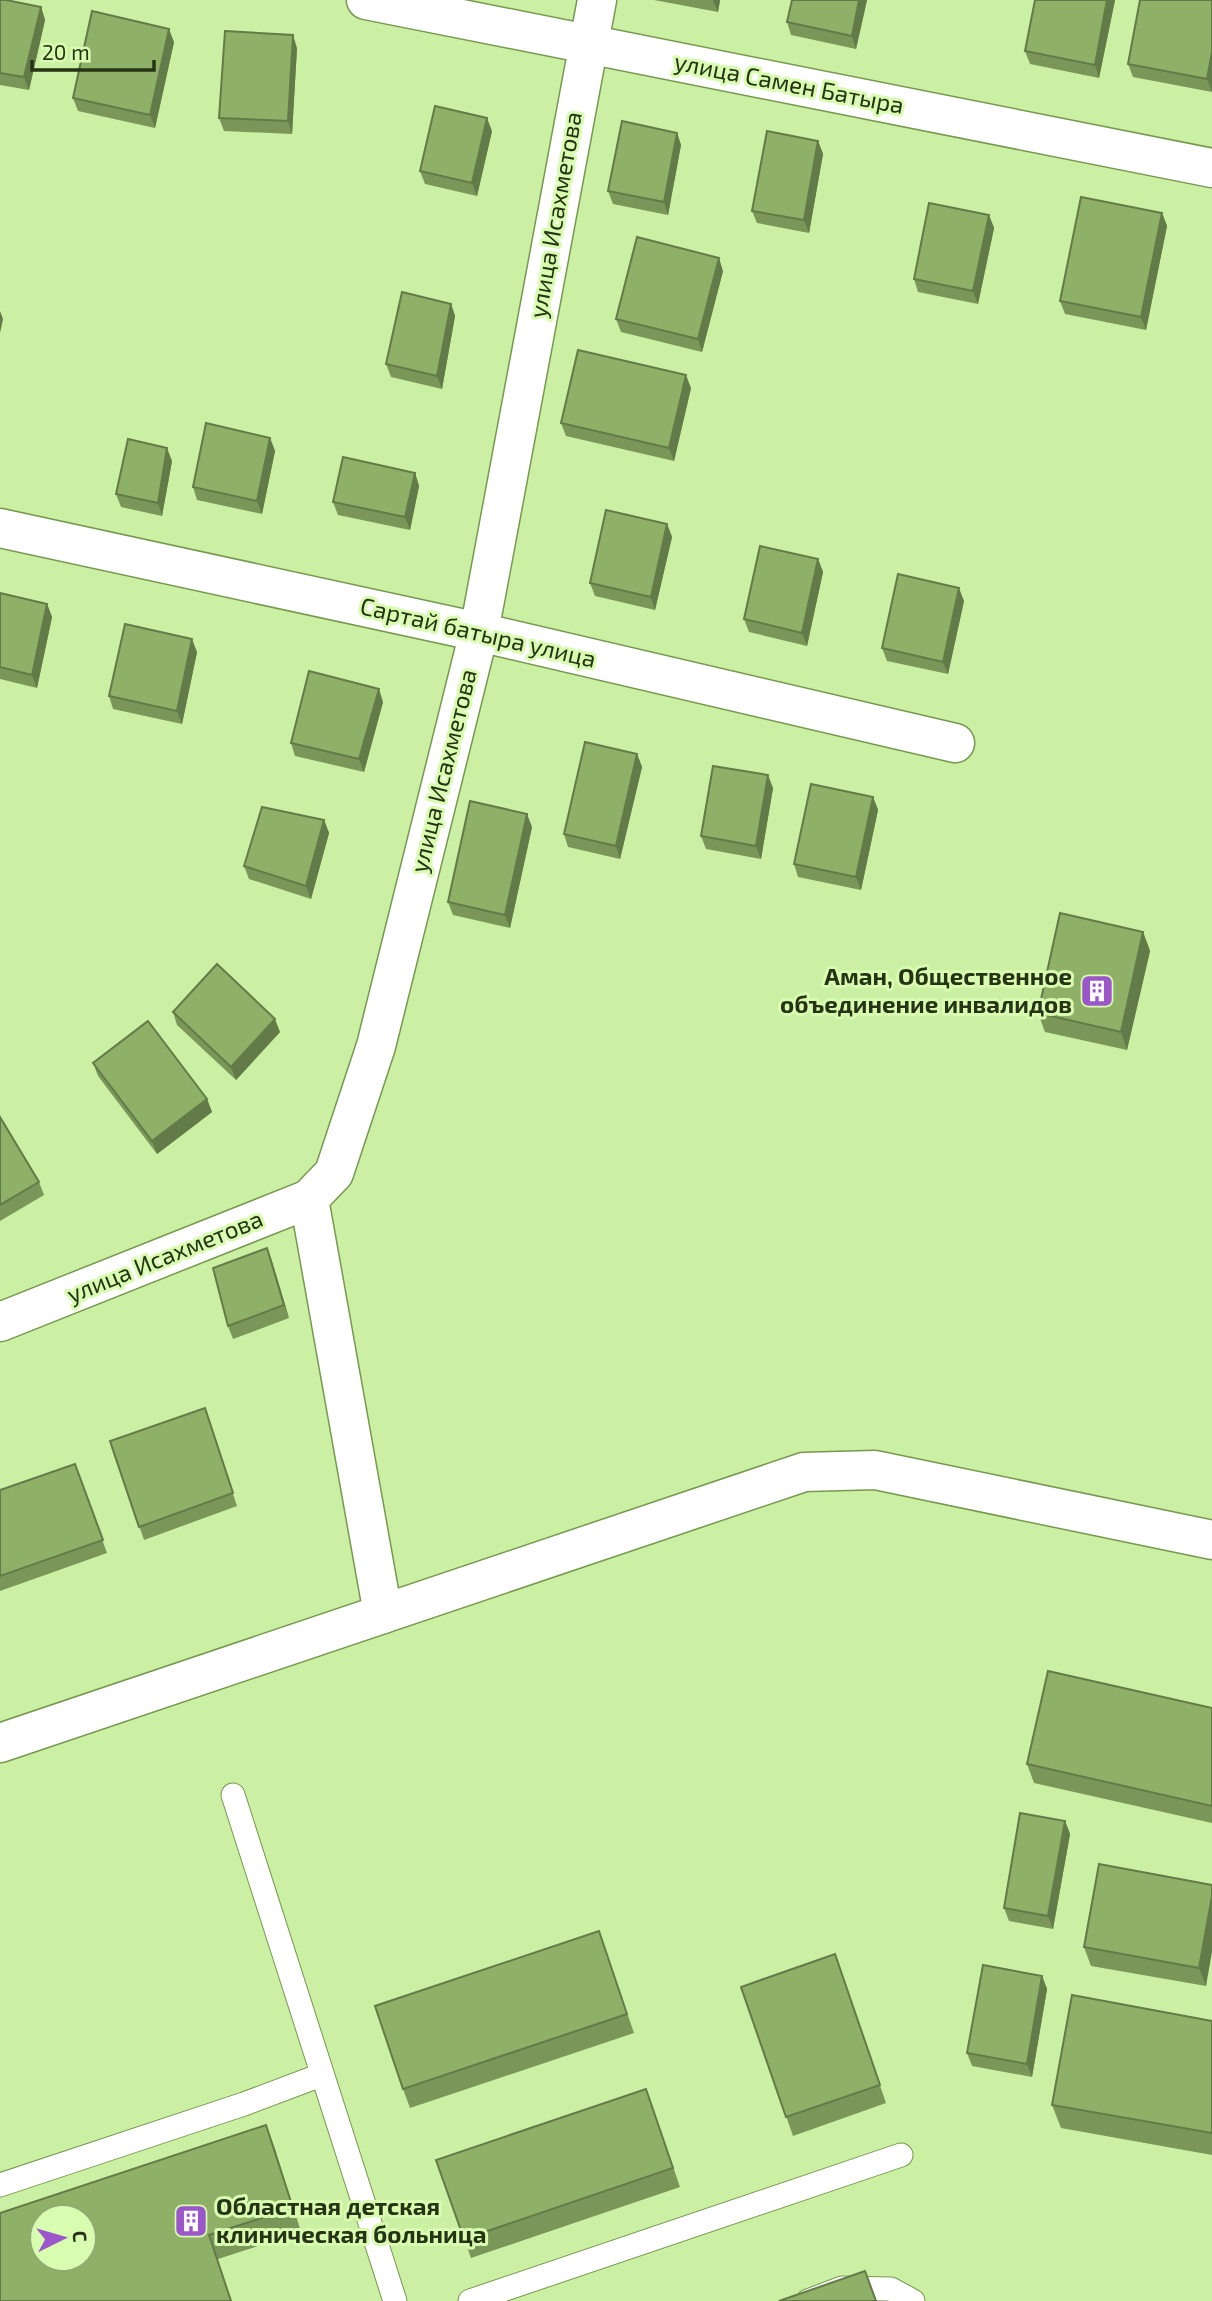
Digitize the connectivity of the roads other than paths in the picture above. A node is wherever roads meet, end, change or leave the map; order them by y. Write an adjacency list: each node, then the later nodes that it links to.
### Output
1 (366, 0): 3 (street, улица Самен Батыра)
2 (597, 0): 3 (street, улица Исахметова)
3 (587, 45): 4 (street, улица Самен Батыра); 6 (street, улица Исахметова)
4 (1212, 168)
5 (0, 528): 6 (street, Сартай батыра улица)
6 (479, 632): 7 (street, Сартай батыра улица); 8 (street, улица Исахметова)
7 (955, 743)
8 (309, 1199): 9 (street, улица Исахметова); 11 (street)
9 (0, 1322)
10 (1212, 1540): 11 (street)
11 (383, 1614): 12 (street)
12 (0, 1743)
13 (233, 1795): 14 (lane)
14 (321, 2075): 16 (lane); 17 (lane)
15 (901, 2155): 18 (lane)
16 (0, 2185)
17 (396, 2301)
18 (470, 2301)
19 (808, 2301): 20 (lane)
20 (914, 2301)

